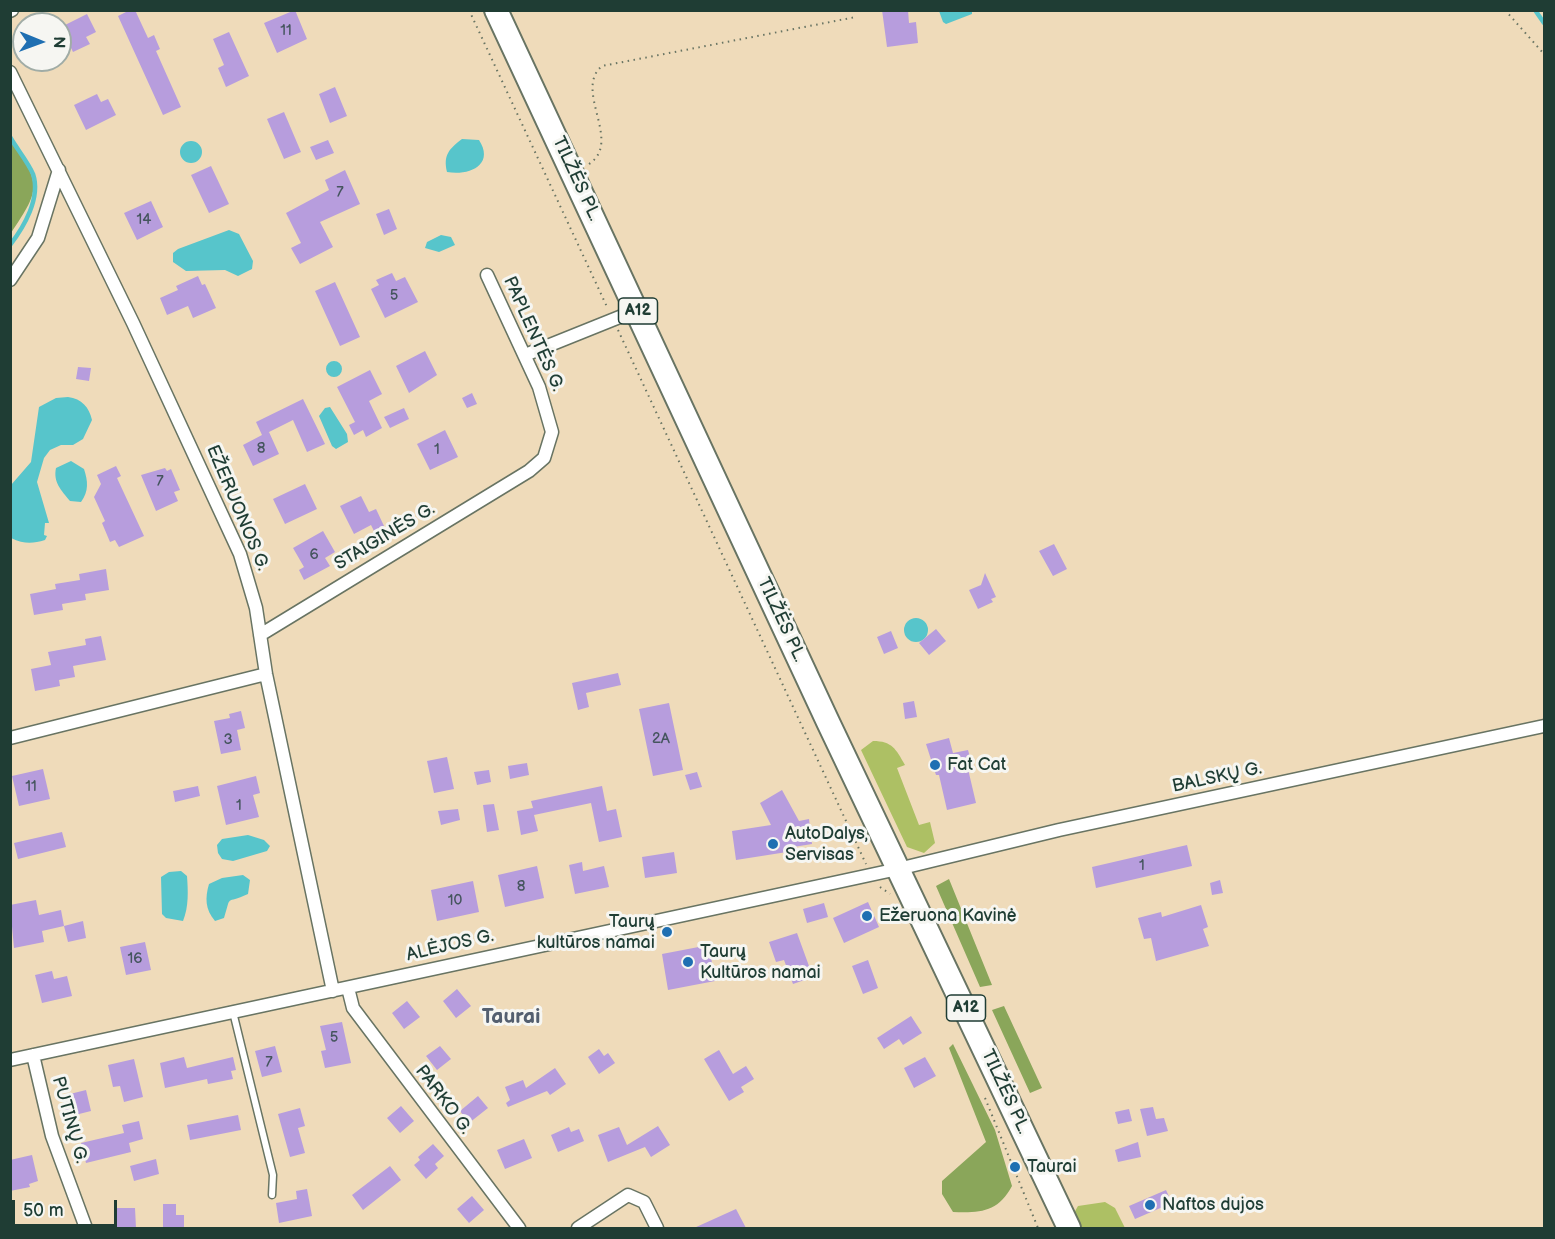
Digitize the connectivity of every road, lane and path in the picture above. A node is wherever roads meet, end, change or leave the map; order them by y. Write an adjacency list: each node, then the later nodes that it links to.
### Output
1 (469, 10): 12 (path)
2 (496, 10): 8 (highway, TILŽĖS PL. / A12)
3 (1505, 10): 5 (path)
4 (856, 17): 8 (path)
5 (1545, 54)
6 (10, 72): 7 (street, EŽERUONOS G.)
7 (59, 170): 10 (street); 15 (street, EŽERUONOS G.)
8 (573, 172): 11 (highway, TILŽĖS PL. / A12)
9 (487, 274): 13 (street, PAPLENTĖS G.)
10 (10, 280)
11 (637, 310): 12 (street); 19 (highway, TILŽĖS PL. / A12)
12 (613, 319): 13 (street); 20 (path)
13 (525, 355): 14 (street, PAPLENTĖS G.)
14 (529, 471): 15 (street, STAIGINĖS G.)
15 (260, 635): 16 (street, EŽERUONOS G.)
16 (266, 674): 18 (street); 23 (street, EŽERUONOS G.)
17 (1545, 726): 19 (street, BALSKŲ G.)
18 (10, 738)
19 (898, 870): 20 (street, ALĖJOS G.); 34 (highway, TILŽĖS PL. / A12)
20 (870, 875): 21 (path); 22 (street, ALĖJOS G.)
21 (893, 901)
22 (348, 988): 23 (street, ALĖJOS G.); 30 (street, PARKO G.)
23 (333, 991): 24 (street, ALĖJOS G.)
24 (233, 1012): 25 (street, ALĖJOS G.); 28 (lane)
25 (33, 1055): 26 (street, ALĖJOS G.); 29 (street, PUTINŲ G.)
26 (10, 1060)
27 (985, 1098): 33 (path)
28 (272, 1195)
29 (86, 1228)
30 (519, 1228)
31 (578, 1228): 32 (street)
32 (657, 1228)
33 (1038, 1228)
34 (1069, 1228)

